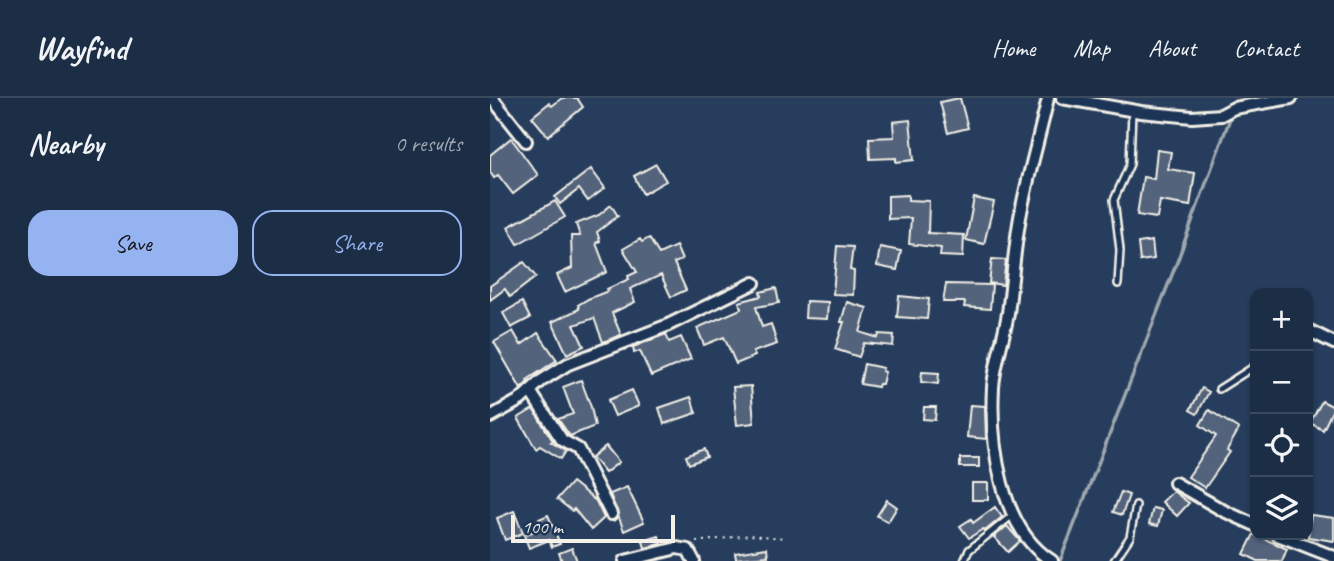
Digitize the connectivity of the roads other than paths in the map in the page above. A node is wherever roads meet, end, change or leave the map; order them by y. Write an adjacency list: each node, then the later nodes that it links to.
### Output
1 (492, 98): 6 (street)
2 (1048, 98): 18 (street)
3 (1062, 98): 5 (street)
4 (1290, 98): 5 (street)
5 (1132, 111): 8 (lane)
6 (526, 141)
7 (754, 283): 13 (street)
8 (1118, 284)
9 (1313, 332): 10 (street)
10 (1334, 343)
11 (1250, 369): 12 (lane)
12 (1219, 389)
13 (530, 391): 14 (street); 17 (street)
14 (490, 417)
15 (1175, 483): 19 (street)
16 (1136, 505): 26 (lane)
17 (611, 514)
18 (1014, 514): 24 (lane); 25 (street)
19 (1250, 523)
20 (1291, 540): 21 (street)
21 (1334, 557)
22 (625, 561): 23 (street)
23 (694, 561)
24 (964, 561)
25 (1052, 561)
26 (1115, 561)

